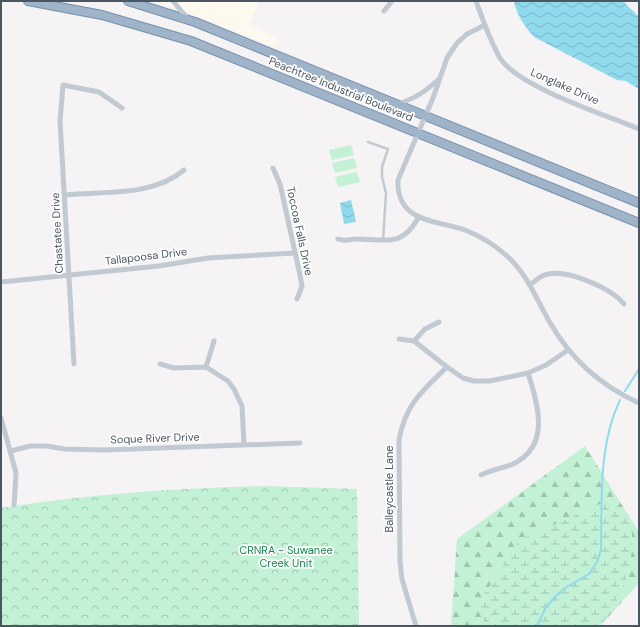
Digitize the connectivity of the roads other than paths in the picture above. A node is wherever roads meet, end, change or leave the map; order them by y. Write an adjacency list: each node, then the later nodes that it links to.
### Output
1 (28, 1): 16 (highway, Peachtree Industrial Boulevard)
2 (128, 1): 7 (highway, Peachtree Industrial Boulevard)
3 (145, 1): 7 (street)
4 (173, 1): 9 (street)
5 (392, 1): 8 (street)
6 (476, 1): 10 (street, Longlake Drive)
7 (137, 4): 9 (highway, Peachtree Industrial Boulevard)
8 (384, 11)
9 (188, 20): 12 (highway, Peachtree Industrial Boulevard)
10 (485, 25): 11 (street); 15 (street, Longlake Drive)
11 (440, 78): 12 (street); 14 (street)
12 (398, 104): 14 (highway, Peachtree Industrial Boulevard)
13 (122, 108): 20 (street, Chastatee Drive)
14 (426, 115): 16 (street); 21 (highway, Peachtree Industrial Boulevard)
15 (639, 128)
16 (418, 132): 22 (street); 23 (highway, Peachtree Industrial Boulevard)
17 (368, 142): 25 (lane)
18 (273, 168): 26 (street, Toccoa Falls Drive)
19 (184, 170): 20 (street)
20 (65, 195): 27 (street, Chastatee Drive)
21 (639, 203)
22 (418, 218): 25 (street); 29 (street)
23 (639, 223)
24 (338, 239): 25 (street)
25 (383, 241)
26 (295, 253): 27 (street, Tallapoosa Drive); 30 (street, Toccoa Falls Drive)
27 (70, 275): 28 (street, Tallapoosa Drive); 37 (street, Chastatee Drive)
28 (1, 282)
29 (530, 285): 31 (street); 36 (street)
30 (297, 299)
31 (624, 304)
32 (439, 322): 35 (street)
33 (399, 339): 35 (street)
34 (214, 341): 39 (street)
35 (414, 342): 40 (street)
36 (568, 350): 41 (street); 42 (street)
37 (74, 364)
38 (160, 364): 39 (street)
39 (206, 367): 45 (street)
40 (447, 367): 41 (street); 49 (street, Balleycastle Lane)
41 (528, 373): 47 (street)
42 (639, 403)
43 (1, 418): 46 (street)
44 (300, 443): 45 (street, Soque River Drive)
45 (244, 444): 46 (street, Soque River Drive)
46 (11, 451): 48 (street)
47 (481, 475)
48 (14, 505)
49 (416, 626)

